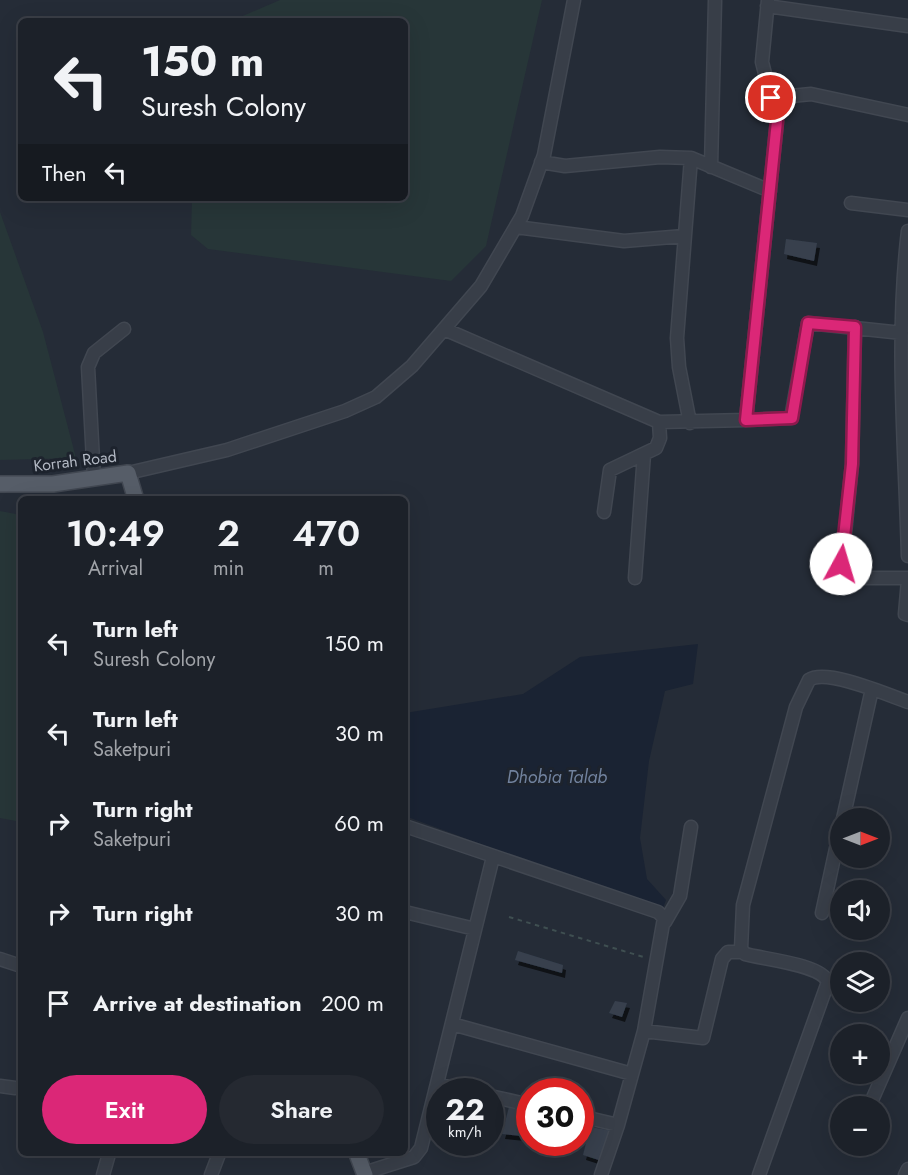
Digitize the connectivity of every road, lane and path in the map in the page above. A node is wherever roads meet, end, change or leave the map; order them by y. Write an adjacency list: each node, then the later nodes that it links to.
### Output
1 (573, 0): 8 (street)
2 (715, 1): 9 (street)
3 (768, 3): 4 (street); 5 (street)
4 (908, 26)
5 (771, 98): 6 (street); 10 (street)
6 (908, 115)
7 (691, 158): 8 (street); 9 (street); 15 (street)
8 (541, 162): 13 (street)
9 (711, 167): 10 (street)
10 (770, 191): 20 (street)
11 (851, 203): 12 (street)
12 (908, 210)
13 (516, 227): 15 (street); 18 (street)
14 (908, 231): 19 (street)
15 (684, 236): 22 (street)
16 (855, 327): 19 (street); 20 (street); 32 (street)
17 (124, 329): 25 (street)
18 (444, 329): 21 (street); 24 (street)
19 (902, 333): 29 (street)
20 (746, 420): 22 (street)
21 (659, 422): 22 (street); 23 (street)
22 (690, 423)
23 (644, 454): 28 (street); 31 (street)
24 (128, 473): 25 (main road, Korrah Road); 27 (main road, Korrah Road)
25 (94, 479): 26 (main road, Korrah Road)
26 (0, 484)
27 (134, 496)
28 (604, 512)
29 (908, 536): 30 (street)
30 (908, 556)
31 (635, 578)
32 (908, 579): 33 (street)
33 (908, 615)
34 (872, 689): 35 (street); 36 (street); 46 (street)
35 (908, 702)
36 (845, 808)
37 (408, 827): 39 (street)
38 (691, 827): 44 (street)
39 (493, 857): 44 (street); 45 (street)
40 (832, 868): 42 (street)
41 (408, 913): 45 (street)
42 (822, 913)
43 (509, 917): 48 (path)
44 (665, 922): 48 (street)
45 (475, 929): 51 (street)
46 (742, 952): 52 (street); 69 (street)
47 (0, 959): 49 (street)
48 (658, 962): 52 (street)
49 (18, 965)
50 (908, 1018): 57 (street)
51 (452, 1024): 53 (street); 54 (street)
52 (644, 1031): 53 (street)
53 (632, 1074): 60 (street)
54 (439, 1078)
55 (0, 1086): 56 (street)
56 (15, 1088)
57 (874, 1096)
58 (594, 1119): 60 (street)
59 (426, 1125): 65 (street)
60 (618, 1125): 68 (street)
61 (108, 1156): 66 (street)
62 (218, 1156): 67 (street)
63 (358, 1156): 65 (main road)
64 (908, 1169): 70 (street)
65 (364, 1174)
66 (103, 1175)
67 (211, 1175)
68 (601, 1175)
69 (759, 1175)
70 (905, 1175)

